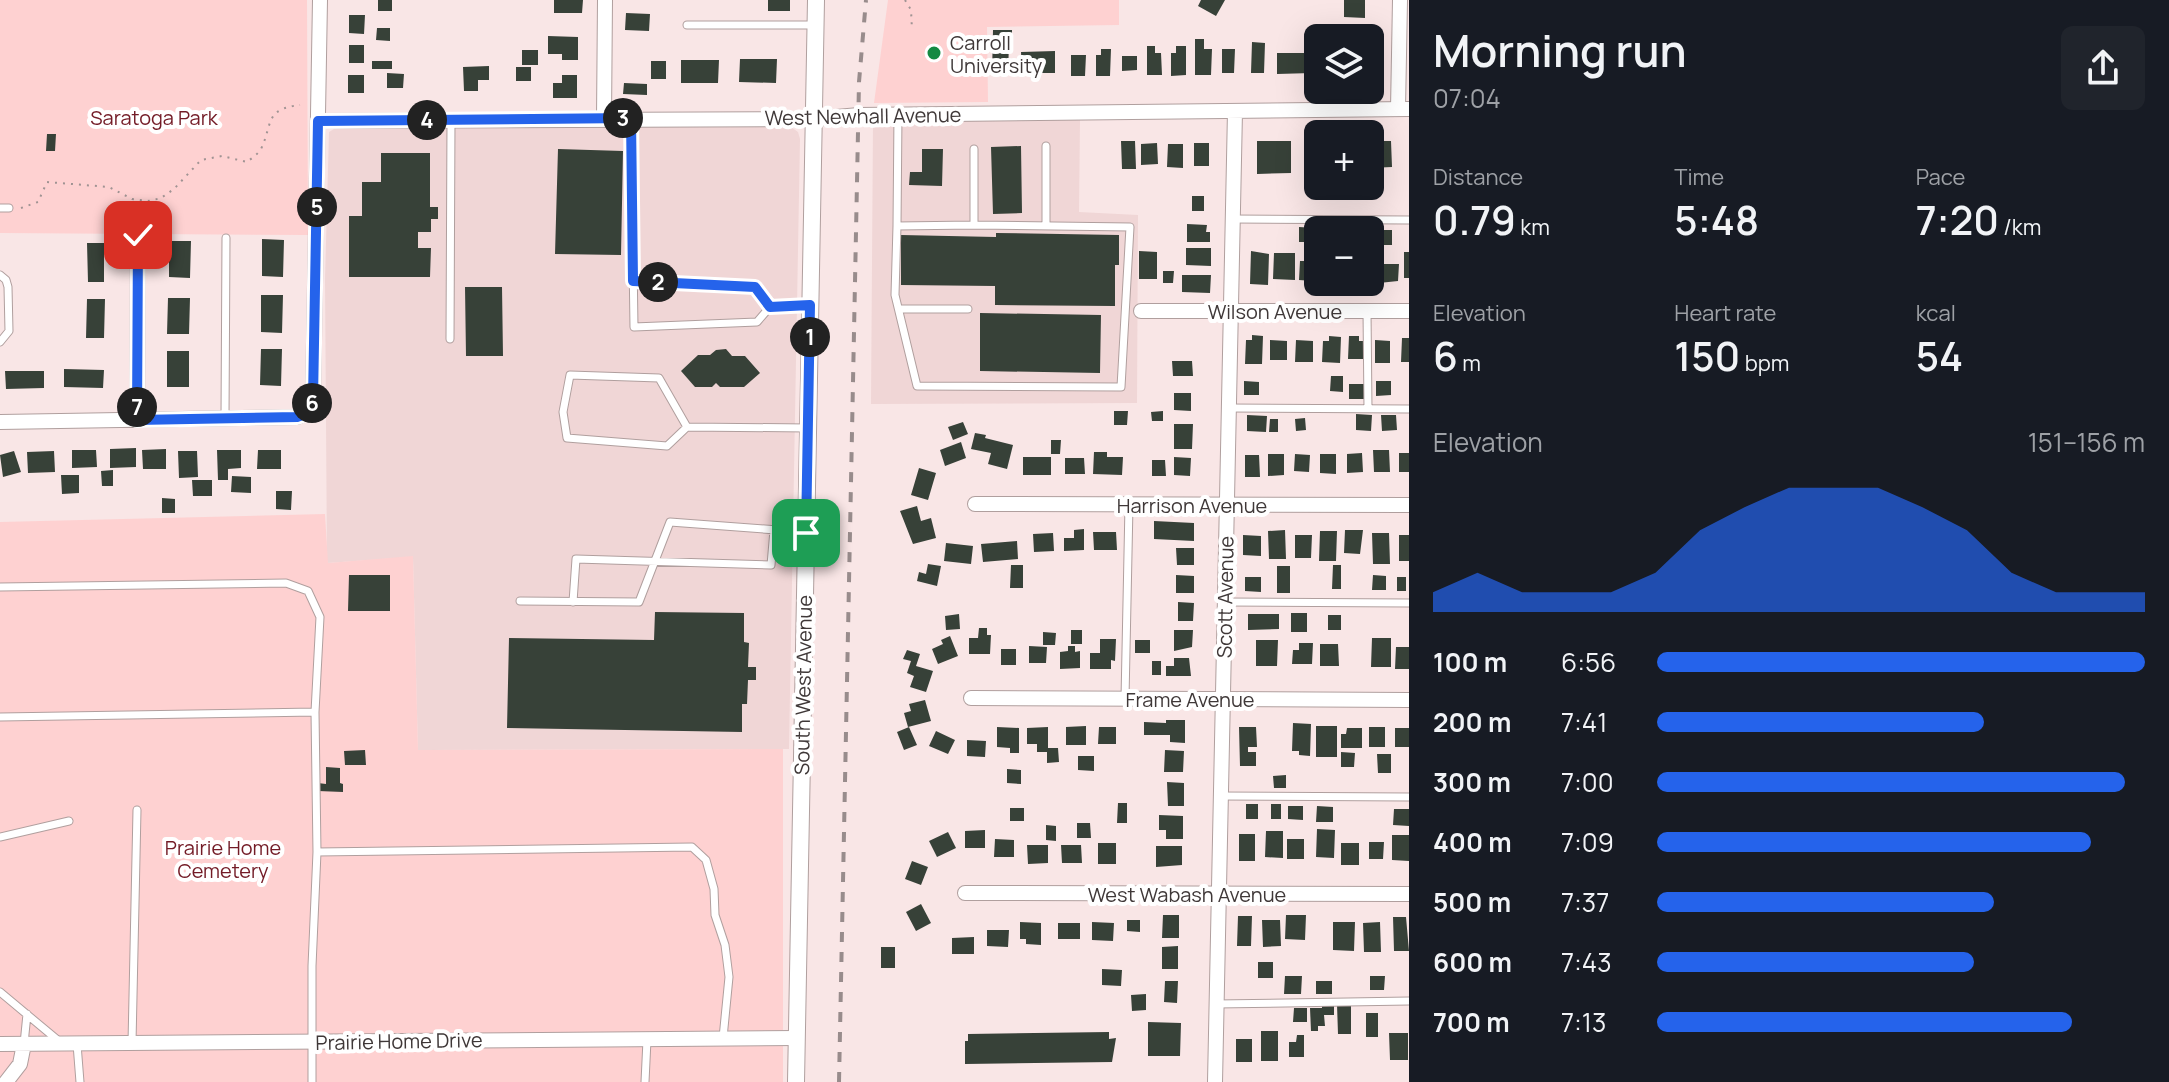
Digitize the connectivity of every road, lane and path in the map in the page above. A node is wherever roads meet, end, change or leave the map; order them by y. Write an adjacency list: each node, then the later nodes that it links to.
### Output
1 (320, 0): 17 (street)
2 (605, 0): 13 (street)
3 (816, 0): 7 (street, South West Avenue)
4 (905, 0): 8 (path)
5 (1400, 0): 10 (street)
6 (687, 25): 7 (lane)
7 (816, 25): 16 (street, South West Avenue)
8 (912, 30)
9 (300, 105): 20 (path)
10 (1404, 109): 11 (street, West Newhall Avenue)
11 (1235, 111): 12 (street, West Newhall Avenue); 21 (street, Scott Avenue)
12 (898, 114): 16 (street, West Newhall Avenue); 24 (lane)
13 (604, 118): 14 (street, West Newhall Avenue); 15 (street, West Newhall Avenue)
14 (631, 118): 16 (street, West Newhall Avenue); 29 (lane)
15 (451, 119): 17 (street, West Newhall Avenue); 38 (lane)
16 (814, 119): 30 (street, South West Avenue)
17 (318, 121): 43 (street)
18 (1046, 146): 25 (lane)
19 (974, 149): 23 (lane)
20 (4, 208)
21 (1232, 219): 22 (lane); 35 (street, Scott Avenue)
22 (1409, 220)
23 (974, 225): 24 (lane); 25 (lane)
24 (897, 226): 32 (lane)
25 (1046, 226): 32 (lane)
26 (138, 235): 44 (street)
27 (226, 238): 43 (lane)
28 (0, 275): 39 (lane)
29 (633, 281): 31 (lane); 31 (lane)
30 (810, 305): 31 (lane); 47 (street, South West Avenue)
31 (770, 307)
32 (899, 309): 33 (lane)
33 (968, 309)
34 (1141, 311): 35 (street, Wilson Avenue)
35 (1230, 311): 36 (street, Wilson Avenue); 40 (street, Scott Avenue)
36 (1367, 311): 37 (street, Wilson Avenue); 41 (lane)
37 (1409, 311)
38 (450, 339)
39 (0, 342)
40 (1229, 408): 41 (lane); 50 (street, Scott Avenue)
41 (1368, 409): 42 (lane)
42 (1409, 409)
43 (225, 419): 44 (street)
44 (137, 420): 45 (street)
45 (0, 422)
46 (687, 427): 46 (lane); 47 (lane)
47 (808, 428): 53 (street, South West Avenue)
48 (975, 504): 49 (street, Harrison Avenue)
49 (1129, 505): 50 (street, Harrison Avenue); 61 (lane)
50 (1226, 505): 51 (street, Harrison Avenue); 58 (street, Scott Avenue)
51 (1409, 505)
52 (774, 530): 53 (lane); 54 (lane); 54 (lane)
53 (806, 533): 81 (street, South West Avenue)
54 (655, 560): 57 (lane); 57 (lane)
55 (0, 587): 64 (lane)
56 (520, 601): 57 (lane)
57 (573, 602)
58 (1225, 602): 59 (lane); 62 (street, Scott Avenue)
59 (1409, 603)
60 (971, 698): 61 (street, Frame Avenue)
61 (1125, 699): 62 (street, Frame Avenue)
62 (1222, 699): 63 (street, Frame Avenue); 66 (street, Scott Avenue)
63 (1409, 700)
64 (315, 712): 65 (lane); 71 (lane)
65 (0, 717)
66 (1220, 796): 67 (lane); 73 (street, Scott Avenue)
67 (1409, 797)
68 (137, 810): 83 (lane)
69 (69, 821): 70 (lane)
70 (0, 837)
71 (317, 852): 80 (lane); 82 (lane)
72 (965, 893): 73 (street, West Wabash Avenue)
73 (1218, 894): 74 (street, West Wabash Avenue); 77 (street, Scott Avenue)
74 (1409, 894)
75 (0, 992): 78 (lane)
76 (1409, 1001): 77 (lane)
77 (1216, 1004): 92 (street, Scott Avenue)
78 (27, 1014): 85 (lane); 86 (lane)
79 (647, 1038): 80 (street, Prairie Home Drive); 82 (street, Prairie Home Drive); 90 (lane)
80 (723, 1038): 81 (street, Prairie Home Drive)
81 (797, 1038): 91 (street, South West Avenue)
82 (313, 1041): 83 (street, Prairie Home Drive); 89 (lane)
83 (132, 1043): 86 (street, Prairie Home Drive)
84 (0, 1044): 85 (street, Prairie Home Drive)
85 (24, 1044): 86 (street, Prairie Home Drive); 87 (street)
86 (70, 1044): 88 (lane)
87 (6, 1082)
88 (80, 1082)
89 (312, 1082)
90 (645, 1082)
91 (796, 1082)
92 (1215, 1082)

